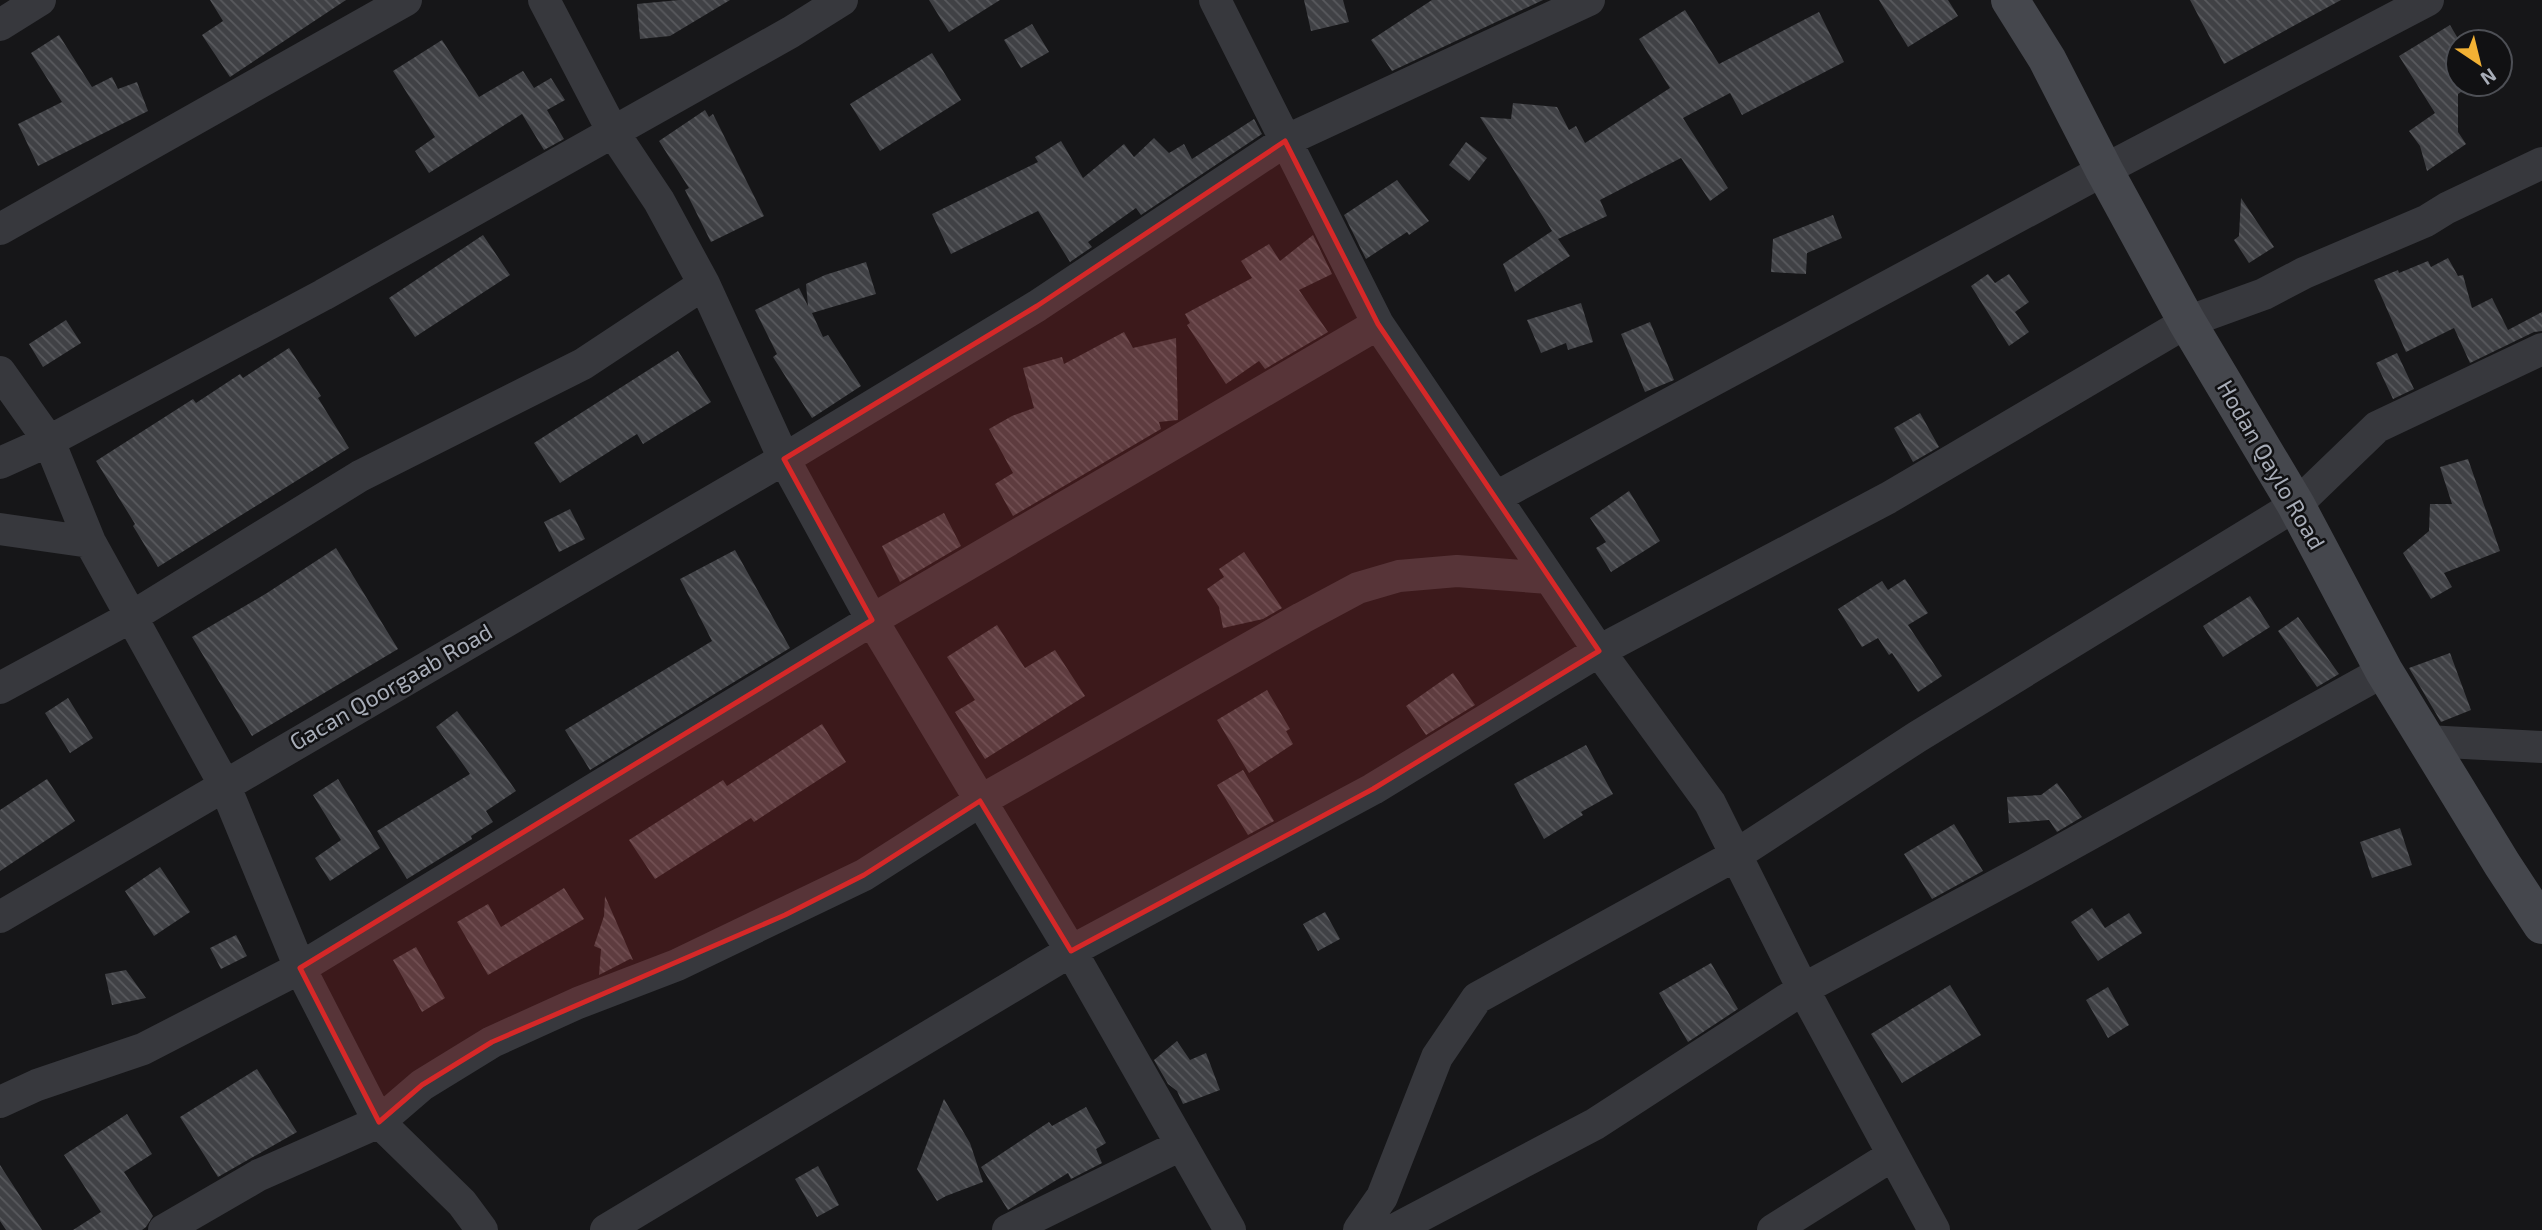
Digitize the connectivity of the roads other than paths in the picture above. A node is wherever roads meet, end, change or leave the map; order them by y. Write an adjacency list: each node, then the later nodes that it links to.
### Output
1 (40, 0): 9 (street)
2 (406, 0): 14 (street)
3 (544, 0): 10 (street)
4 (842, 0): 10 (street)
5 (1215, 0): 11 (street)
6 (1589, 0): 11 (street, Gacan Qoorgaab Road)
7 (2010, 0): 12 (street, Hodan Qaylo Road)
8 (2428, 0): 12 (street)
9 (0, 24)
10 (613, 132): 15 (street); 20 (street)
11 (1285, 141): 17 (street); 21 (street, Gacan Qoorgaab Road)
12 (2104, 170): 16 (street, Hodan Qaylo Road); 23 (street)
13 (2539, 171): 16 (street)
14 (0, 229)
15 (705, 284): 21 (street); 28 (street)
16 (2187, 322): 24 (street, Hodan Qaylo Road); 30 (street)
17 (1378, 324): 23 (street); 29 (street)
18 (2542, 349): 24 (street)
19 (0, 372): 20 (street)
20 (49, 441): 22 (street); 26 (street)
21 (784, 459): 29 (street); 35 (street, Gacan Qoorgaab Road)
22 (0, 463)
23 (1496, 498): 27 (street)
24 (2296, 505): 31 (street, Hodan Qaylo Road); 37 (street)
25 (0, 529): 26 (street)
26 (90, 542): 28 (street)
27 (1549, 578): 30 (street); 36 (street)
28 (133, 616): 32 (street); 35 (street)
29 (872, 620): 36 (street); 41 (street)
30 (1599, 652): 37 (street); 40 (street)
31 (2384, 671): 33 (street, Hodan Qaylo Road); 42 (street)
32 (0, 688)
33 (2426, 741): 34 (street); 39 (street, Hodan Qaylo Road)
34 (2542, 747)
35 (224, 784): 38 (street, Gacan Qoorgaab Road); 41 (street)
36 (980, 801): 40 (street); 44 (street)
37 (1736, 855): 42 (street); 52 (street)
38 (0, 917)
39 (2542, 925)
40 (1071, 951): 45 (street); 49 (street)
41 (300, 968): 43 (street); 44 (street)
42 (1803, 989): 46 (street); 53 (street)
43 (0, 1102)
44 (379, 1122): 47 (street); 48 (street)
45 (1181, 1145): 50 (street); 51 (street)
46 (1893, 1155): 54 (street); 55 (street)
47 (164, 1230)
48 (482, 1230)
49 (606, 1230)
50 (1008, 1230)
51 (1230, 1230)
52 (1359, 1230)
53 (1394, 1230)
54 (1773, 1230)
55 (1934, 1230)

